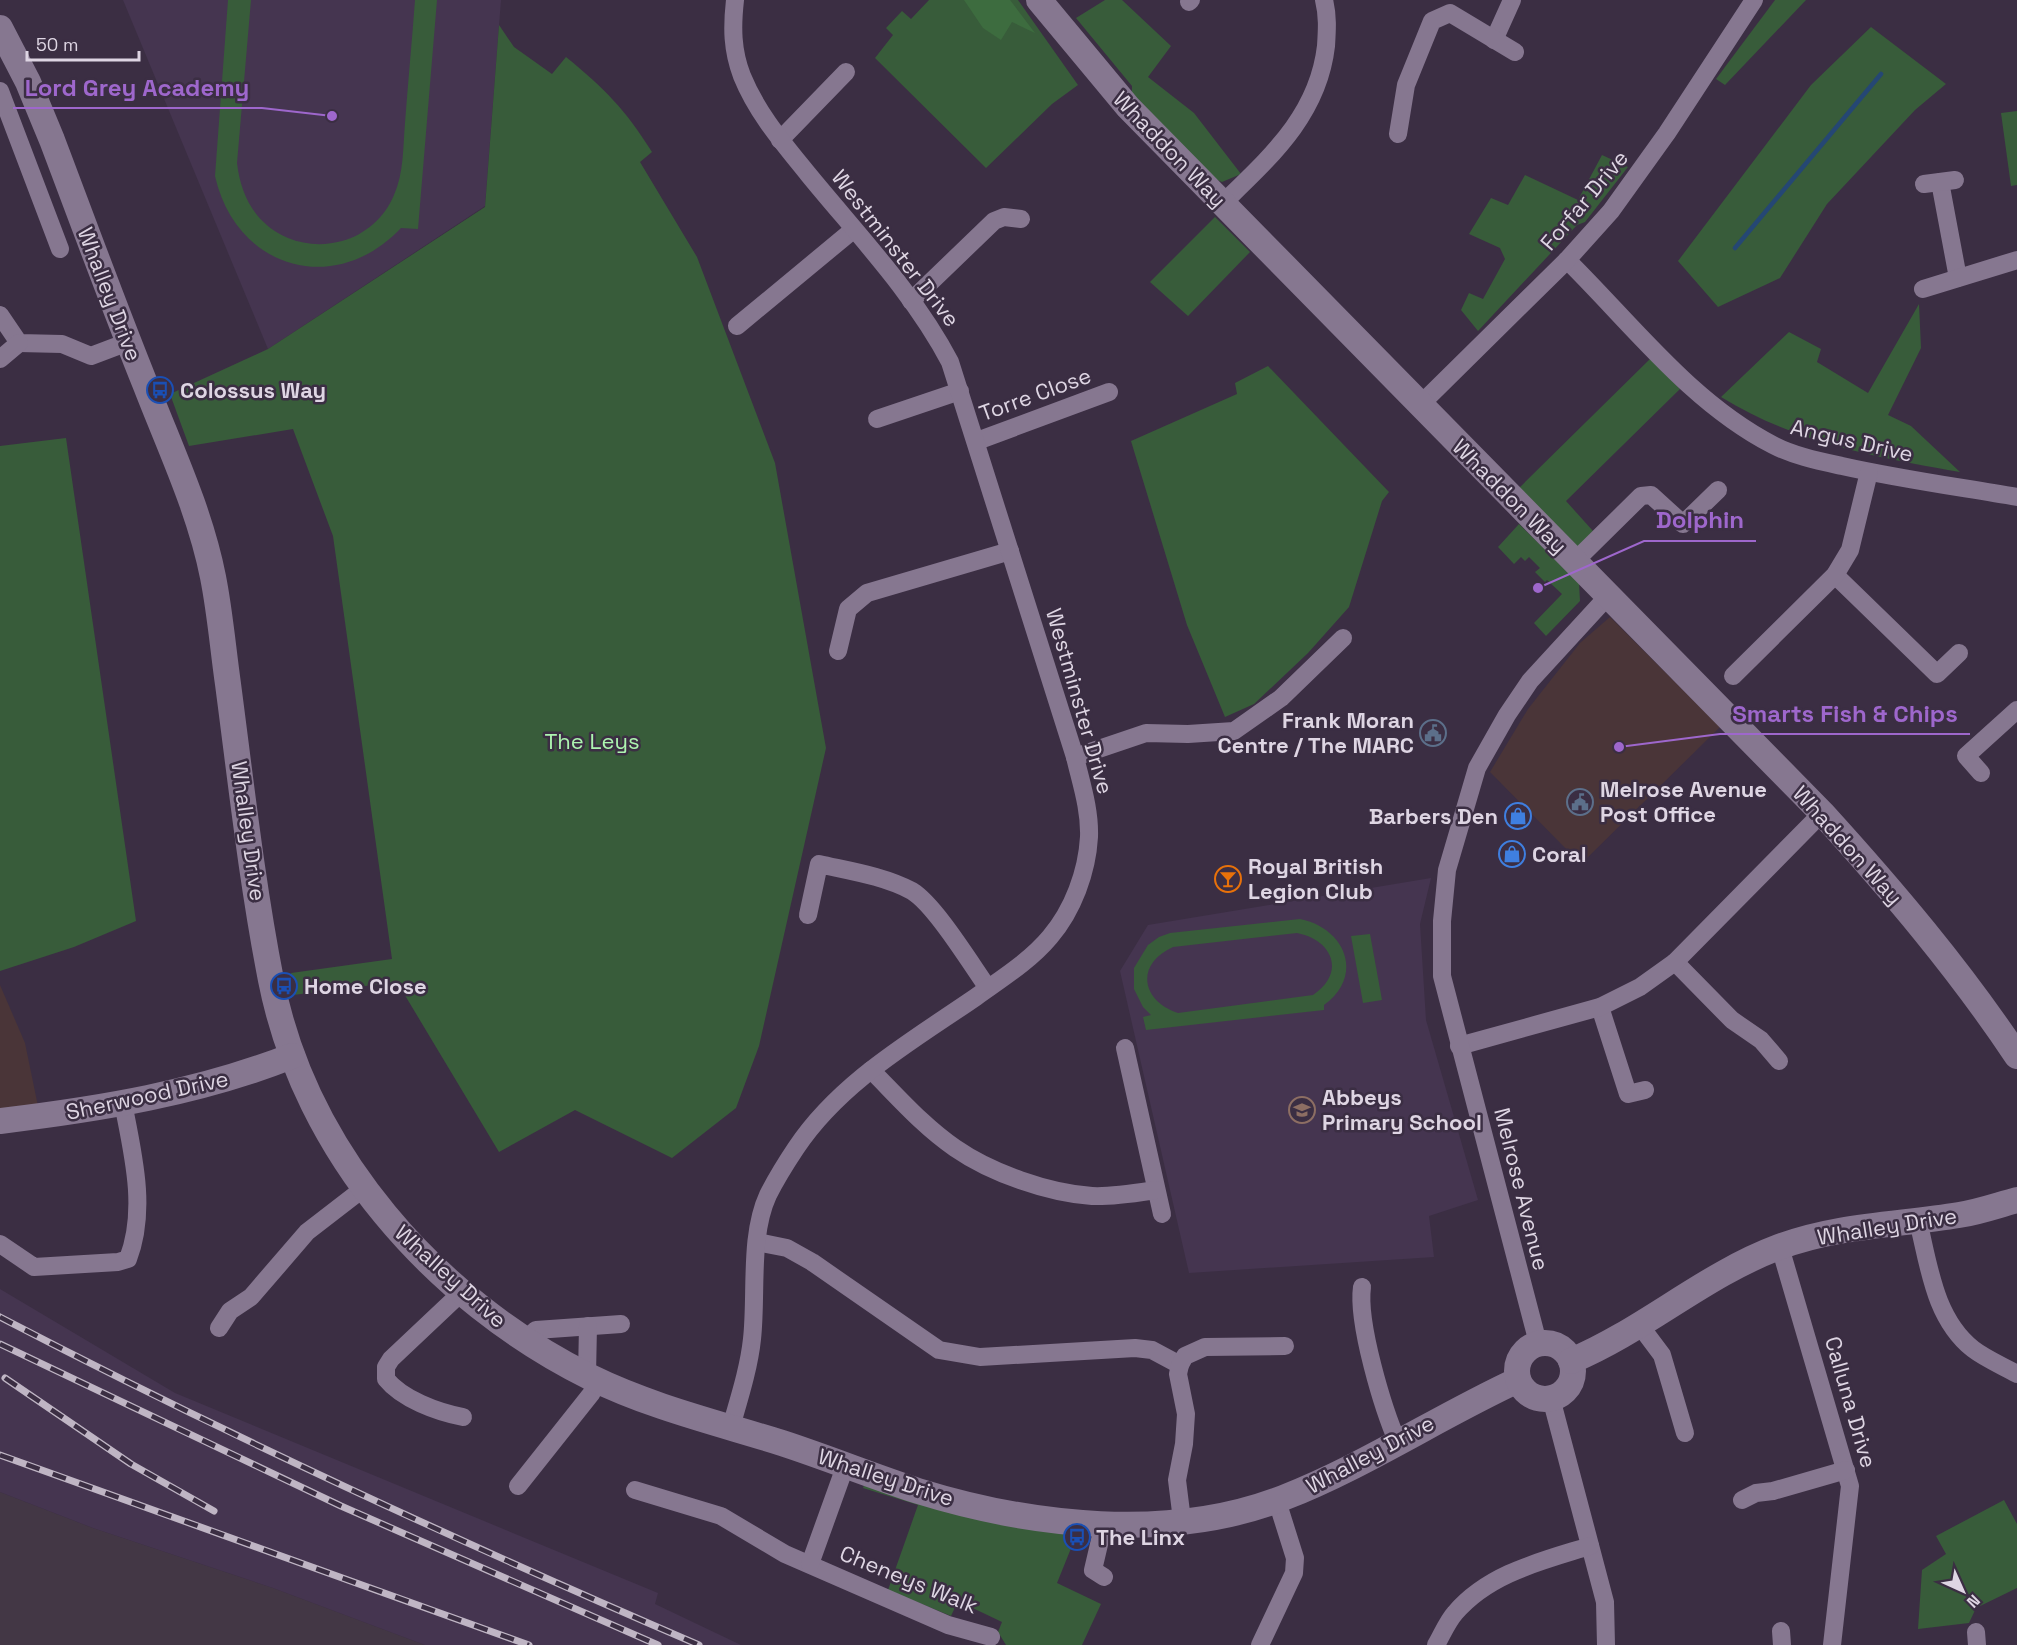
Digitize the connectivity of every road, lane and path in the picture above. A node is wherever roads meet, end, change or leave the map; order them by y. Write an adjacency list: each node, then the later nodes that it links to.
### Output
1 (735, 0): 13 (street, Westminster Drive)
2 (1040, 0): 16 (street, Whaddon Way)
3 (1324, 0): 16 (street)
4 (1512, 0): 7 (street)
5 (1754, 0): 20 (street, Forfar Drive)
6 (0, 28): 12 (street, Whalley Drive)
7 (1494, 40): 8 (street); 11 (street)
8 (1515, 52)
9 (846, 72): 13 (street)
10 (0, 91): 14 (street, Whalley Drive)
11 (1398, 134)
12 (52, 140): 14 (street); 27 (street, Whalley Drive)
13 (780, 140): 18 (street, Westminster Drive)
14 (22, 150): 19 (street, Whalley Drive)
15 (1939, 182): 22 (street)
16 (1222, 204): 32 (street, Whaddon Way)
17 (1021, 219): 24 (street)
18 (853, 230): 24 (street, Westminster Drive); 26 (street)
19 (60, 249)
20 (1567, 260): 32 (street, Forfar Drive); 35 (street, Angus Drive)
21 (2017, 260): 22 (street)
22 (1958, 278): 23 (street)
23 (1923, 289)
24 (911, 301): 30 (street, Westminster Drive)
25 (0, 315): 28 (street)
26 (737, 326)
27 (128, 342): 28 (street); 56 (street, Whalley Drive)
28 (19, 343): 29 (street)
29 (0, 360)
30 (960, 391): 33 (street); 34 (street, Westminster Drive)
31 (1109, 392): 34 (street, Torre Close)
32 (1420, 405): 39 (street, Whaddon Way)
33 (877, 419)
34 (977, 441): 38 (street, Westminster Drive)
35 (1869, 472): 37 (street, Angus Drive); 40 (street)
36 (1718, 490): 39 (street)
37 (2017, 497)
38 (1010, 551): 43 (street); 47 (street, Westminster Drive)
39 (1574, 562): 41 (street, Whaddon Way)
40 (1835, 575): 44 (street); 45 (street)
41 (1608, 596): 49 (street, Whaddon Way); 54 (street, Melrose Avenue)
42 (1343, 638): 47 (street)
43 (838, 651)
44 (1959, 653)
45 (1733, 676)
46 (2017, 710): 48 (street)
47 (1074, 757): 52 (street, Westminster Drive)
48 (1981, 773)
49 (1822, 813): 51 (street); 57 (street, Whaddon Way)
50 (808, 915): 52 (street)
51 (1675, 962): 53 (street); 58 (street)
52 (988, 988): 59 (street, Westminster Drive)
53 (1600, 1007): 54 (street); 60 (street)
54 (1459, 1046): 78 (street, Melrose Avenue)
55 (1125, 1048): 64 (street)
56 (292, 1056): 61 (street, Sherwood Drive); 63 (street, Whalley Drive)
57 (2017, 1056)
58 (1779, 1062)
59 (871, 1070): 64 (street); 68 (street, Westminster Drive)
60 (1645, 1090)
61 (123, 1103): 62 (street, Sherwood Drive); 69 (street)
62 (0, 1121)
63 (364, 1188): 72 (street, Whalley Drive); 76 (street)
64 (1156, 1190): 66 (street)
65 (2017, 1200): 67 (street, Whalley Drive)
66 (1162, 1214)
67 (1918, 1221): 70 (street, Whalley Drive); 82 (street)
68 (757, 1242): 81 (street); 87 (street, Westminster Drive)
69 (0, 1244)
70 (1780, 1247): 75 (street, Whalley Drive); 91 (street, Calluna Drive)
71 (1362, 1287): 89 (street)
72 (462, 1292): 77 (street, Whalley Drive); 86 (street)
73 (621, 1324): 74 (street)
74 (588, 1326): 77 (street); 83 (street)
75 (1641, 1327): 80 (street, Whalley Drive); 88 (street)
76 (219, 1328)
77 (525, 1340): 83 (street, Whalley Drive)
78 (1538, 1343): 80 (street); 84 (street)
79 (1285, 1346): 81 (street)
80 (1571, 1361): 85 (street)
81 (1180, 1365): 96 (street)
82 (2017, 1374)
83 (592, 1378): 87 (street, Whalley Drive); 92 (street)
84 (1518, 1380): 85 (street); 89 (street, Whalley Drive)
85 (1551, 1398): 98 (street)
86 (463, 1418)
87 (731, 1428): 90 (street, Whalley Drive)
88 (1685, 1433)
89 (1398, 1443): 95 (street, Whalley Drive)
90 (846, 1464): 97 (street, Whalley Drive); 99 (street, Cheneys Walk)
91 (1846, 1470): 94 (street); 105 (street, Calluna Drive)
92 (518, 1486)
93 (634, 1492): 99 (street, Cheneys Walk)
94 (1742, 1500)
95 (1277, 1501): 96 (street, Whalley Drive); 102 (street)
96 (1182, 1520): 97 (street, Whalley Drive)
97 (1104, 1523): 100 (street)
98 (1590, 1546): 103 (street); 104 (street)
99 (810, 1564): 101 (street, Cheneys Walk)
100 (1104, 1577)
101 (991, 1637)
102 (1260, 1645)
103 (1436, 1645)
104 (1606, 1645)
105 (1832, 1645)

